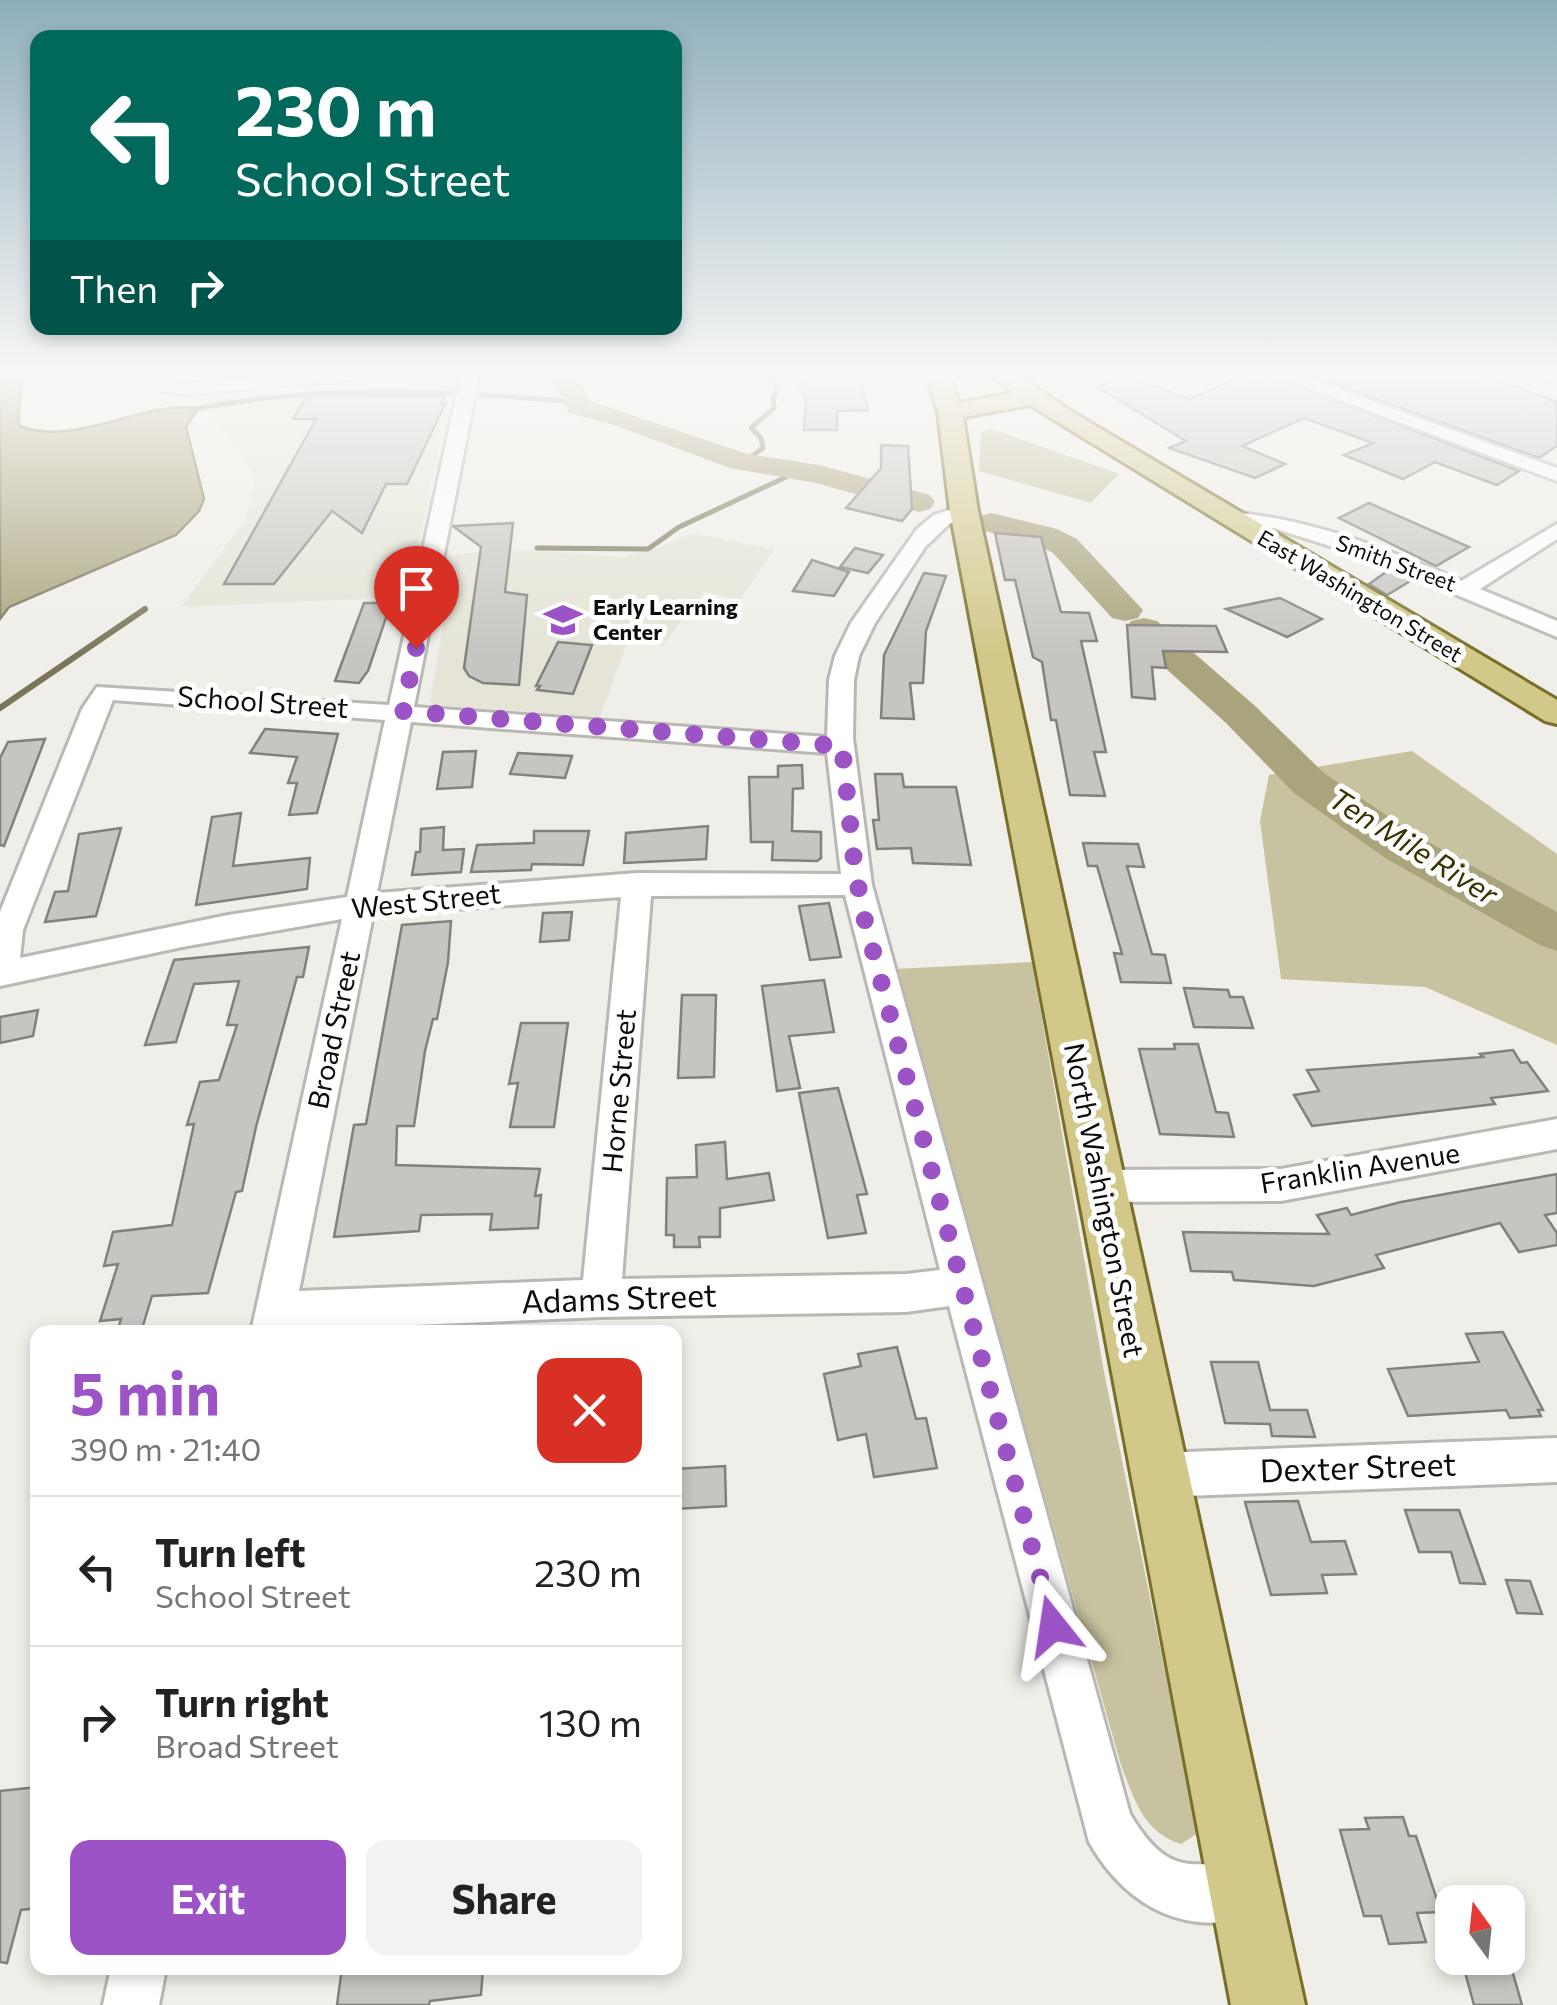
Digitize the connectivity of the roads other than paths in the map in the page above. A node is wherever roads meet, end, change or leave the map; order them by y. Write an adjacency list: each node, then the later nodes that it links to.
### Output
1 (451, 469): 9 (street, Broad Street)
2 (957, 469): 4 (main road, North Washington Street)
3 (1153, 469): 5 (main road, East Washington Street)
4 (964, 512): 11 (street); 17 (main road, North Washington Street)
5 (1230, 518): 7 (street, Smith Street); 10 (main road, East Washington Street)
6 (1557, 530): 7 (street)
7 (1466, 588): 8 (street, Smith Street)
8 (1557, 630)
9 (403, 711): 11 (street, School Street); 14 (street, Broad Street); 15 (street, School Street)
10 (1557, 714)
11 (842, 746): 13 (street)
12 (637, 884): 13 (street, West Street); 14 (street, West Street); 19 (street, Horne Street)
13 (857, 885): 18 (street)
14 (360, 906): 15 (street, West Street); 20 (street, Broad Street)
15 (1, 974)
16 (1557, 1134): 17 (street, Franklin Avenue)
17 (1101, 1186): 22 (main road, North Washington Street)
18 (962, 1286): 19 (street, Adams Street); 23 (street)
19 (601, 1298): 20 (street, Adams Street)
20 (273, 1322)
21 (1557, 1460): 22 (street, Dexter Street)
22 (1158, 1474): 23 (main road, North Washington Street)
23 (1248, 1892): 26 (main road, North Washington Street)
24 (137, 1975): 25 (street)
25 (131, 2005)
26 (1268, 2005)

